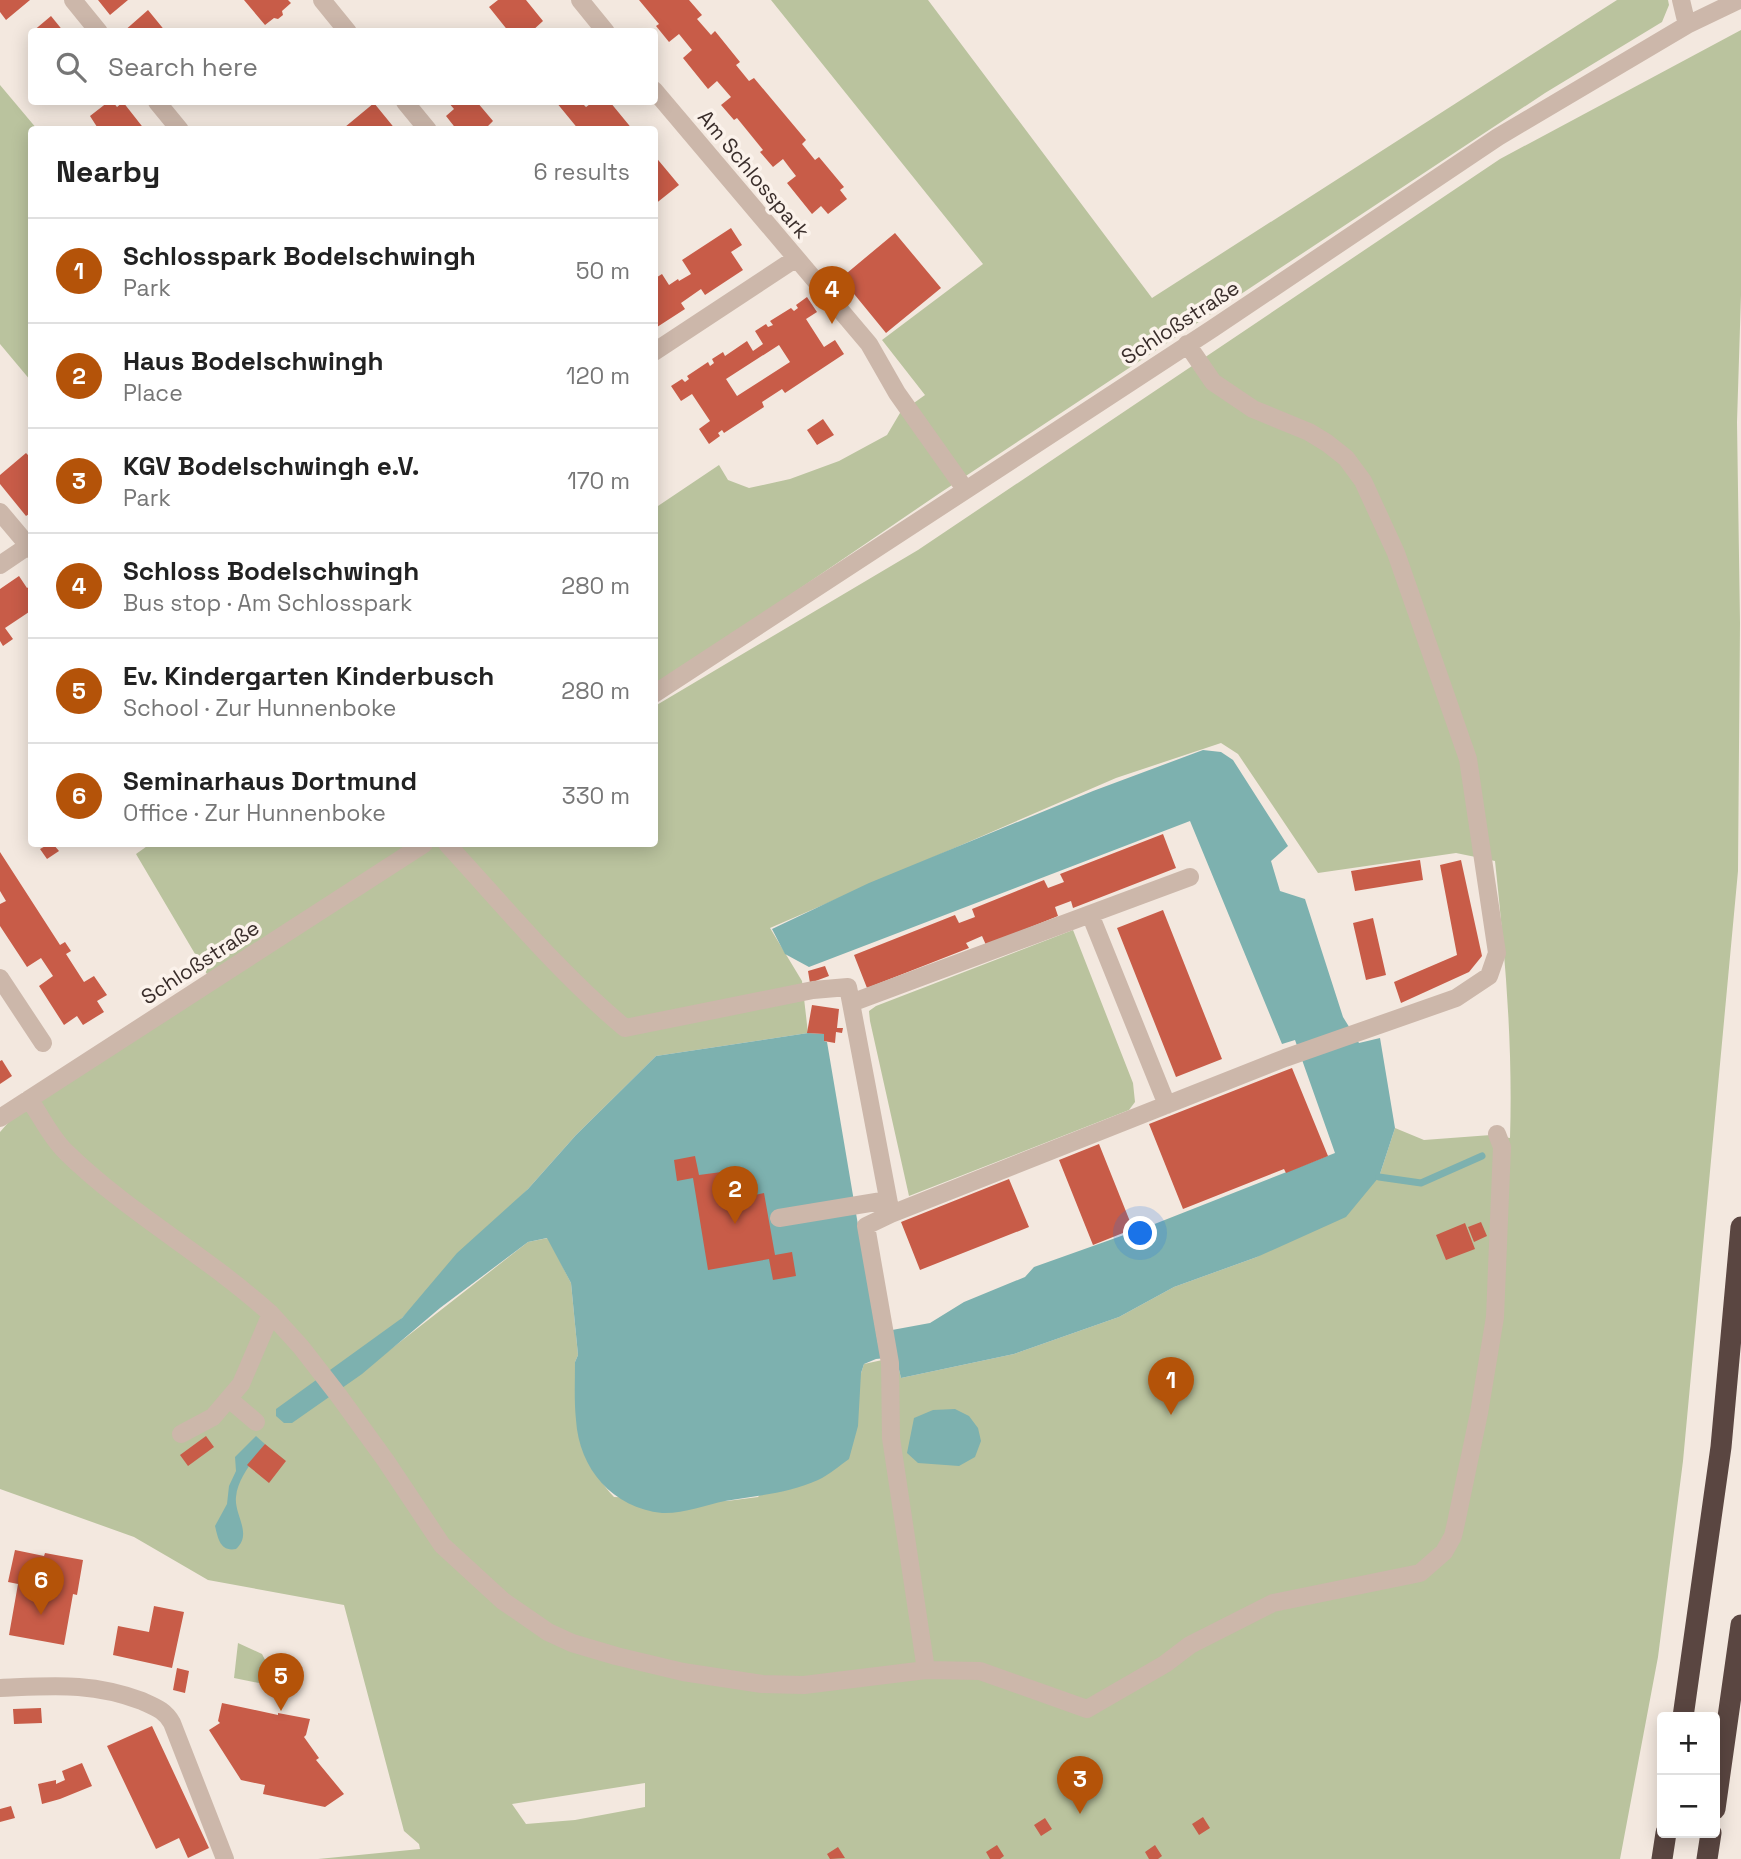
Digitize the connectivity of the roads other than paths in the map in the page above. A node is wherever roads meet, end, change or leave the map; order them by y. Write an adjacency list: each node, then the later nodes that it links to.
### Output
1 (73, 0): 7 (street)
2 (322, 0): 8 (street)
3 (580, 0): 9 (street)
4 (1681, 0): 6 (street)
5 (1739, 0): 6 (street, Schloßstraße)
6 (1687, 25): 16 (street, Schloßstraße)
7 (96, 28)
8 (345, 28)
9 (603, 28)
10 (658, 95): 15 (street, Am Schlosspark)
11 (159, 105): 13 (street)
12 (407, 105): 14 (street)
13 (177, 126)
14 (425, 126)
15 (795, 259): 17 (street); 18 (street, Am Schlosspark)
16 (1187, 344): 18 (street, Schloßstraße); 32 (street)
17 (658, 349)
18 (965, 489): 23 (street, Schloßstraße)
19 (0, 512): 20 (street)
20 (28, 546)
21 (28, 549): 22 (street)
22 (0, 565)
23 (658, 691)
24 (419, 847): 31 (street, Schloßstraße)
25 (450, 847): 29 (street)
26 (1190, 877): 27 (street)
27 (1090, 914): 29 (street); 32 (street)
28 (0, 978): 30 (street)
29 (851, 1003): 35 (street)
30 (43, 1043)
31 (29, 1099): 33 (street, Schloßstraße); 38 (street)
32 (1167, 1105): 35 (street)
33 (0, 1118)
34 (1497, 1134): 43 (street)
35 (889, 1207): 36 (street); 43 (street)
36 (779, 1218)
37 (1741, 1227): 45 (highway)
38 (271, 1314): 39 (street); 43 (street)
39 (229, 1399): 40 (street); 41 (street)
40 (256, 1422)
41 (181, 1434)
42 (1741, 1625): 46 (highway)
43 (926, 1670)
44 (0, 1688): 49 (street)
45 (1683, 1712)
46 (1720, 1775)
47 (1665, 1838): 50 (highway)
48 (1710, 1838): 51 (highway)
49 (225, 1859)
50 (1662, 1859)
51 (1707, 1859)

